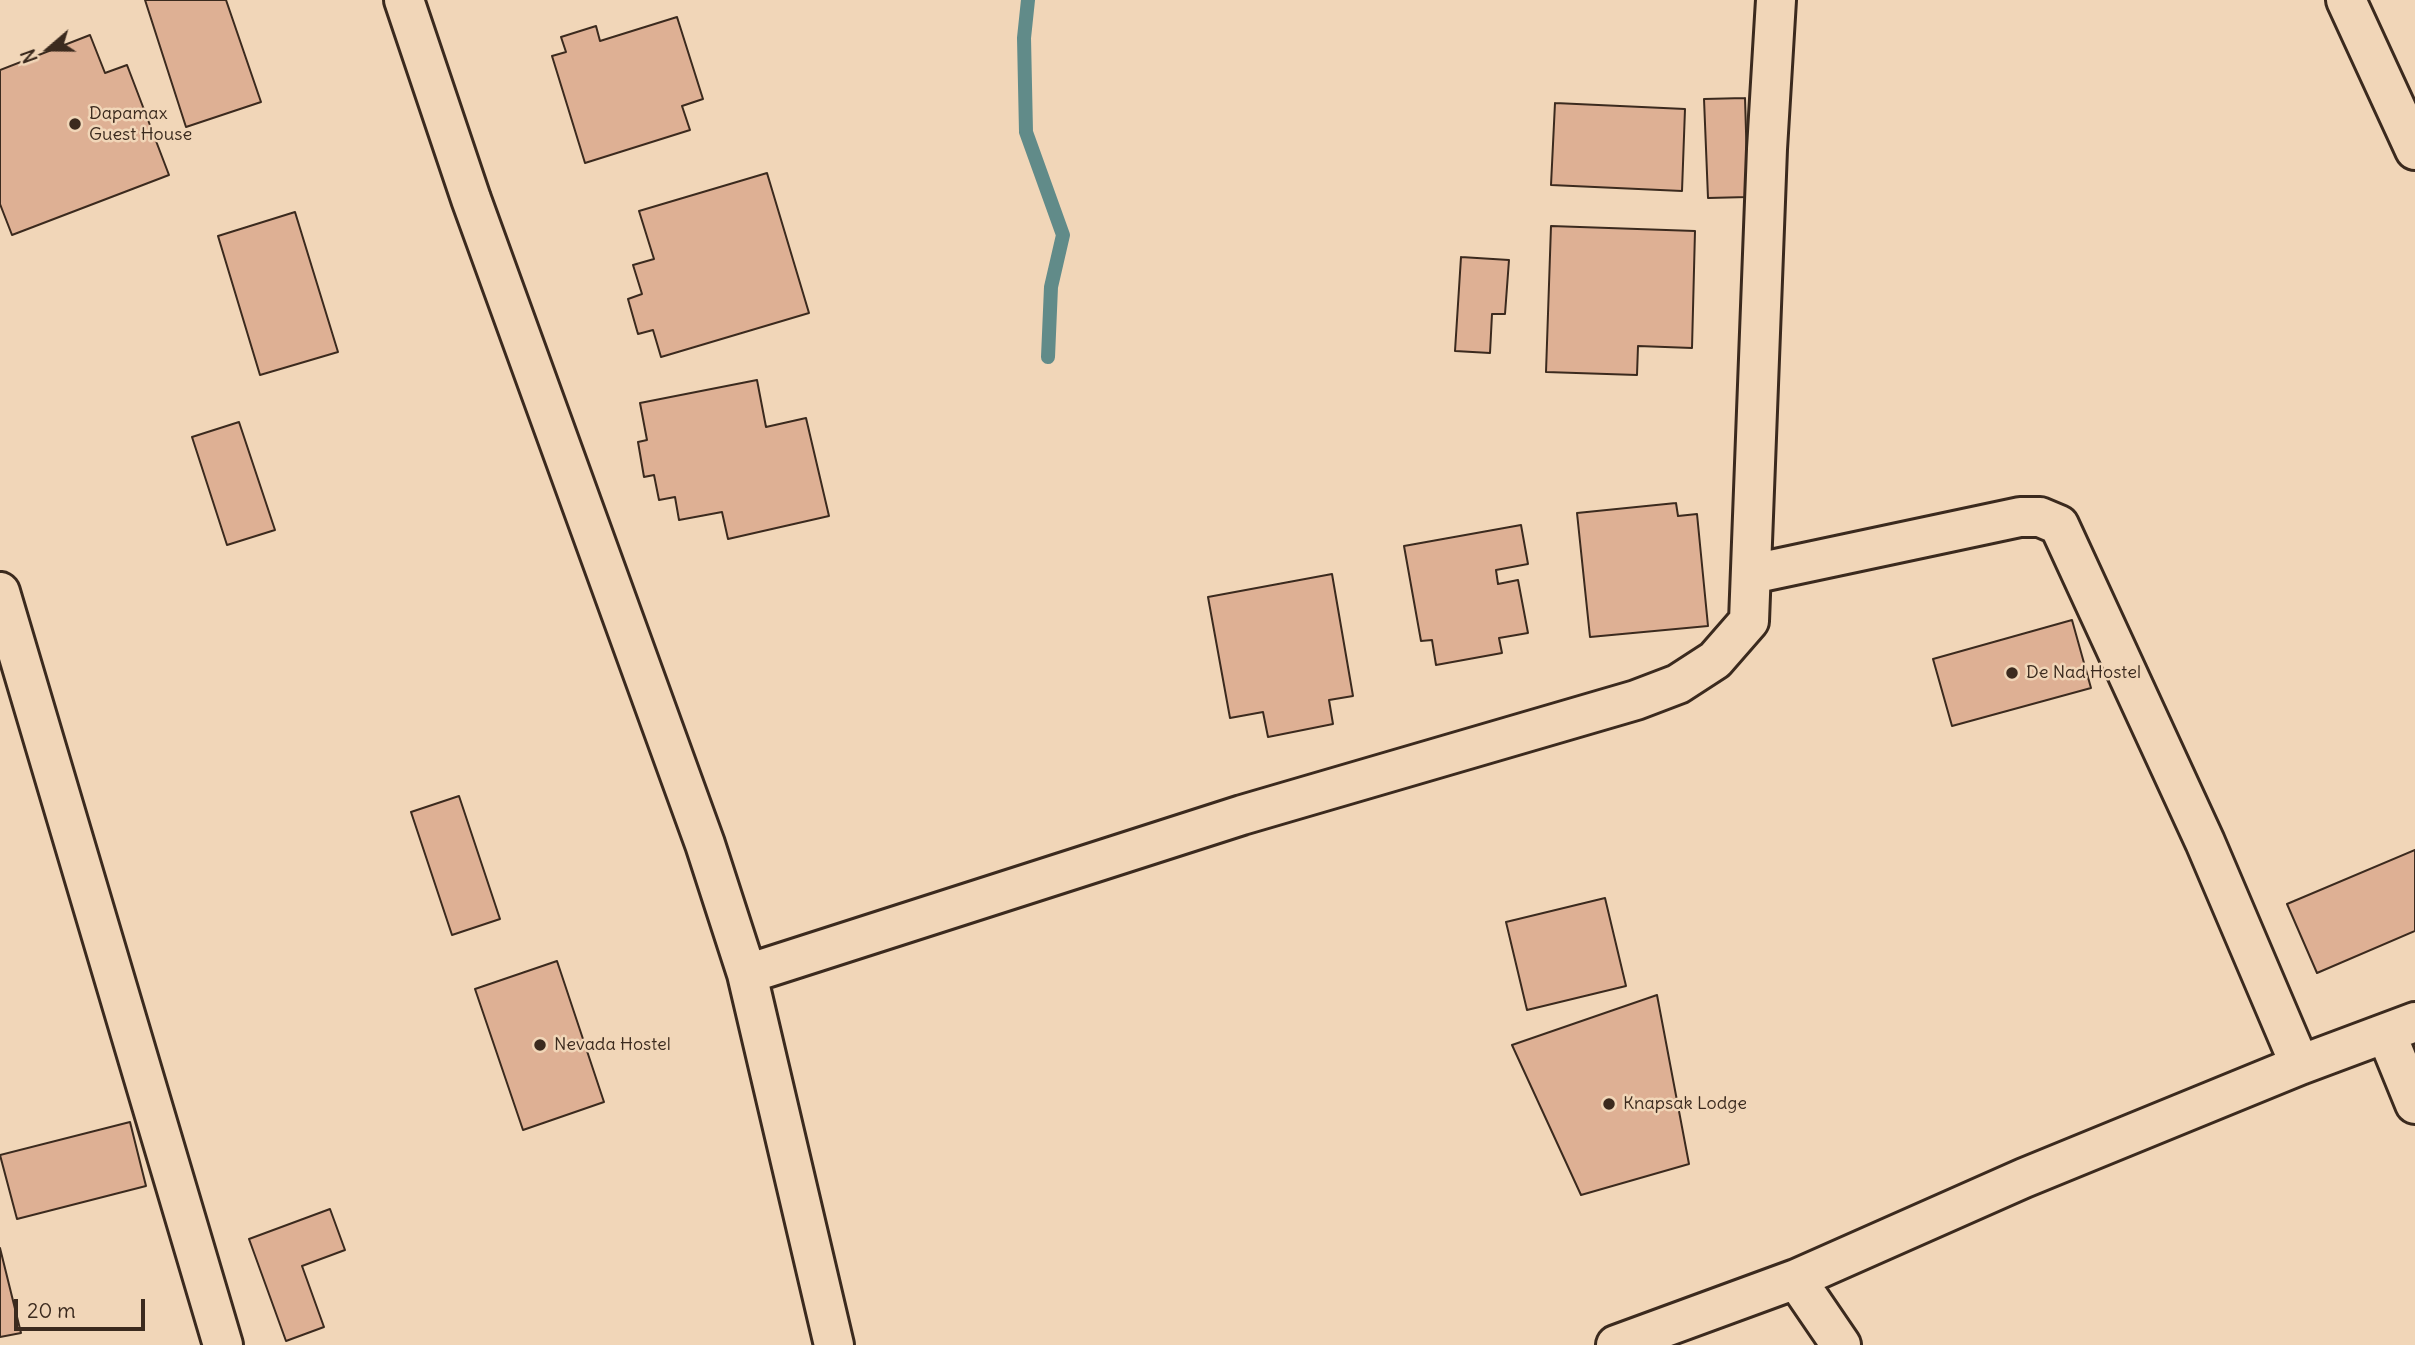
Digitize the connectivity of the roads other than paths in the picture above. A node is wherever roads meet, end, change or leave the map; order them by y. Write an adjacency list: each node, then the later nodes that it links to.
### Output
1 (404, 0): 7 (street)
2 (1776, 0): 5 (street)
3 (2346, 0): 4 (street)
4 (2415, 150)
5 (1752, 574): 7 (street); 9 (street)
6 (0, 592): 12 (street)
7 (747, 974): 13 (street)
8 (2400, 1027): 9 (street); 10 (street)
9 (2300, 1065): 11 (street)
10 (2415, 1104)
11 (1796, 1279): 14 (street); 15 (street)
12 (223, 1345)
13 (834, 1345)
14 (1616, 1345)
15 (1841, 1345)

